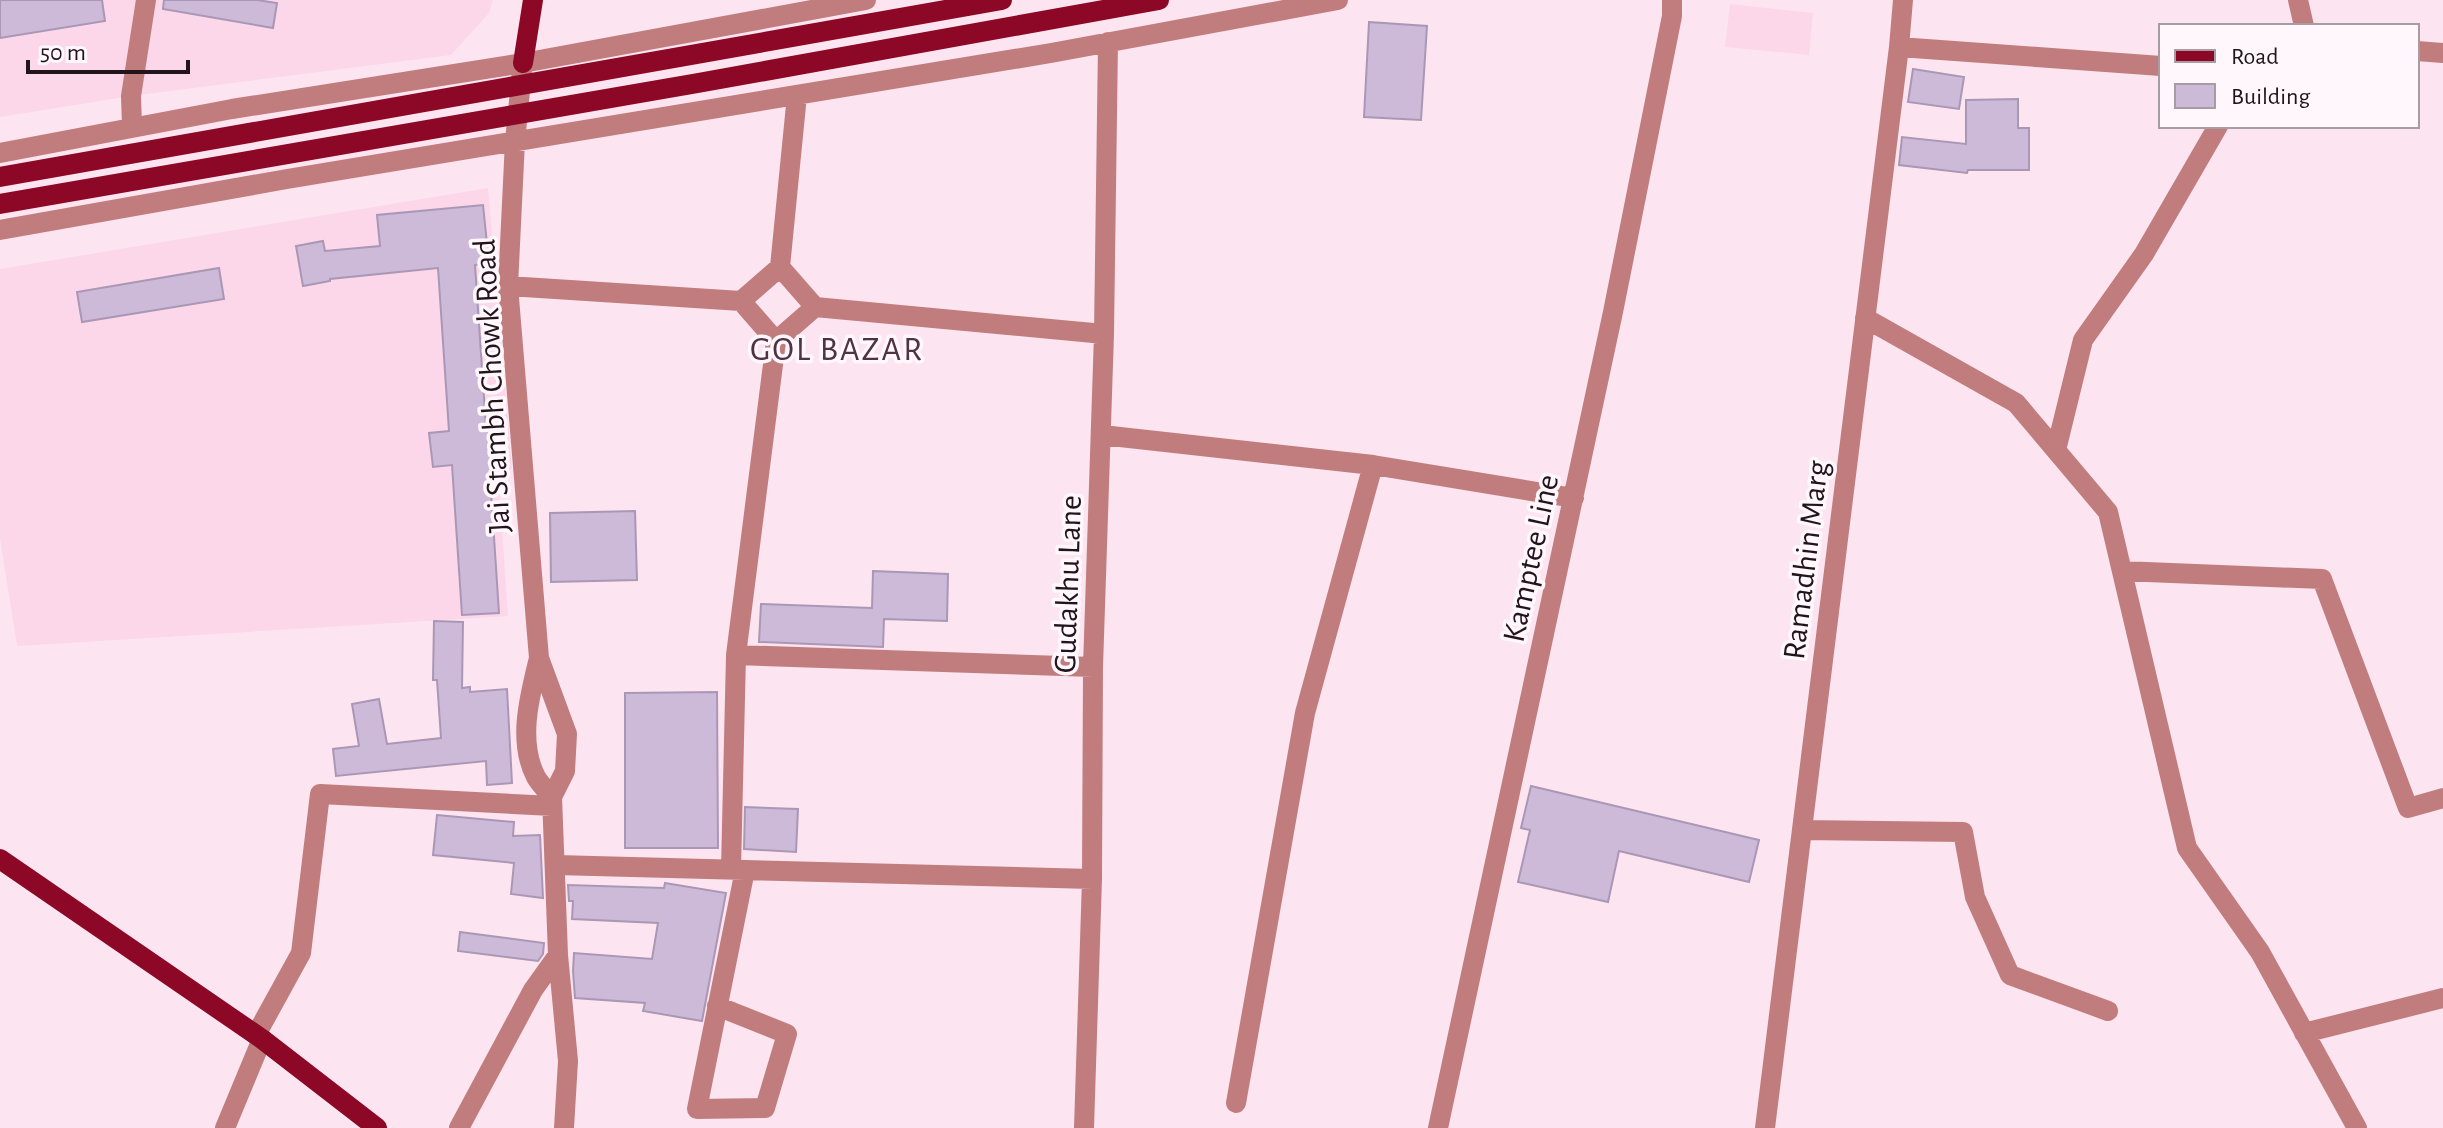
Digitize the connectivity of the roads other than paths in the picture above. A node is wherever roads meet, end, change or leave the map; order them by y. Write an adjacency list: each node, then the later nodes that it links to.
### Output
1 (146, 0): 18 (street)
2 (533, 0): 15 (main road)
3 (866, 0): 15 (street)
4 (1002, 0): 22 (main road, bridge)
5 (1159, 0): 23 (main road, bridge)
6 (1338, 0): 11 (street)
7 (1672, 0): 35 (street, Kamptee Line)
8 (1903, 0): 12 (street, Ramadhin Marg)
9 (2298, 0): 10 (street)
10 (2304, 24)
11 (1108, 42): 17 (street); 30 (street, Gudakhu Lane)
12 (1899, 47): 16 (street); 29 (street, Ramadhin Marg)
13 (2419, 51): 14 (street)
14 (2443, 53)
15 (523, 63): 18 (street); 20 (street, Jai Stambh Chowk Road)
16 (2159, 66)
17 (797, 95): 20 (street); 25 (street)
18 (132, 127): 21 (street)
19 (2217, 128): 33 (street)
20 (515, 141): 24 (street); 26 (street, Jai Stambh Chowk Road)
21 (0, 153)
22 (0, 177)
23 (0, 204)
24 (0, 230)
25 (780, 267): 27 (street); 28 (street)
26 (508, 286): 27 (street); 38 (street, Jai Stambh Chowk Road)
27 (741, 301): 31 (street)
28 (815, 307): 30 (street); 31 (street)
29 (1865, 318): 33 (street); 42 (street, Ramadhin Marg)
30 (1104, 334): 32 (street, Gudakhu Lane)
31 (776, 341): 37 (street)
32 (1102, 435): 34 (street); 39 (street, Gudakhu Lane)
33 (2056, 450): 36 (street)
34 (1373, 465): 35 (street); 53 (street)
35 (1574, 498): 59 (street, Kamptee Line)
36 (2122, 571): 40 (street); 51 (street)
37 (736, 655): 39 (street); 45 (street)
38 (539, 658): 41 (street, Jai Stambh Chowk Road); 41 (street, Jai Stambh Chowk Road)
39 (1093, 667): 46 (street, Gudakhu Lane)
40 (2443, 798)
41 (552, 801): 44 (street, Jai Stambh Chowk Road); 52 (street)
42 (1802, 830): 50 (street); 60 (street, Ramadhin Marg)
43 (0, 859): 52 (main road)
44 (556, 865): 45 (street); 47 (street, Jai Stambh Chowk Road)
45 (738, 869): 46 (street); 49 (street)
46 (1092, 879): 58 (street, Gudakhu Lane)
47 (558, 955): 56 (street); 57 (street, Jai Stambh Chowk Road)
48 (2443, 998): 51 (street)
49 (717, 1006): 49 (street)
50 (2108, 1011)
51 (2304, 1033): 61 (street)
52 (259, 1037): 54 (street); 55 (main road)
53 (1236, 1103)
54 (225, 1128)
55 (377, 1128)
56 (459, 1128)
57 (564, 1128)
58 (1084, 1128)
59 (1438, 1128)
60 (1765, 1128)
61 (2357, 1128)

